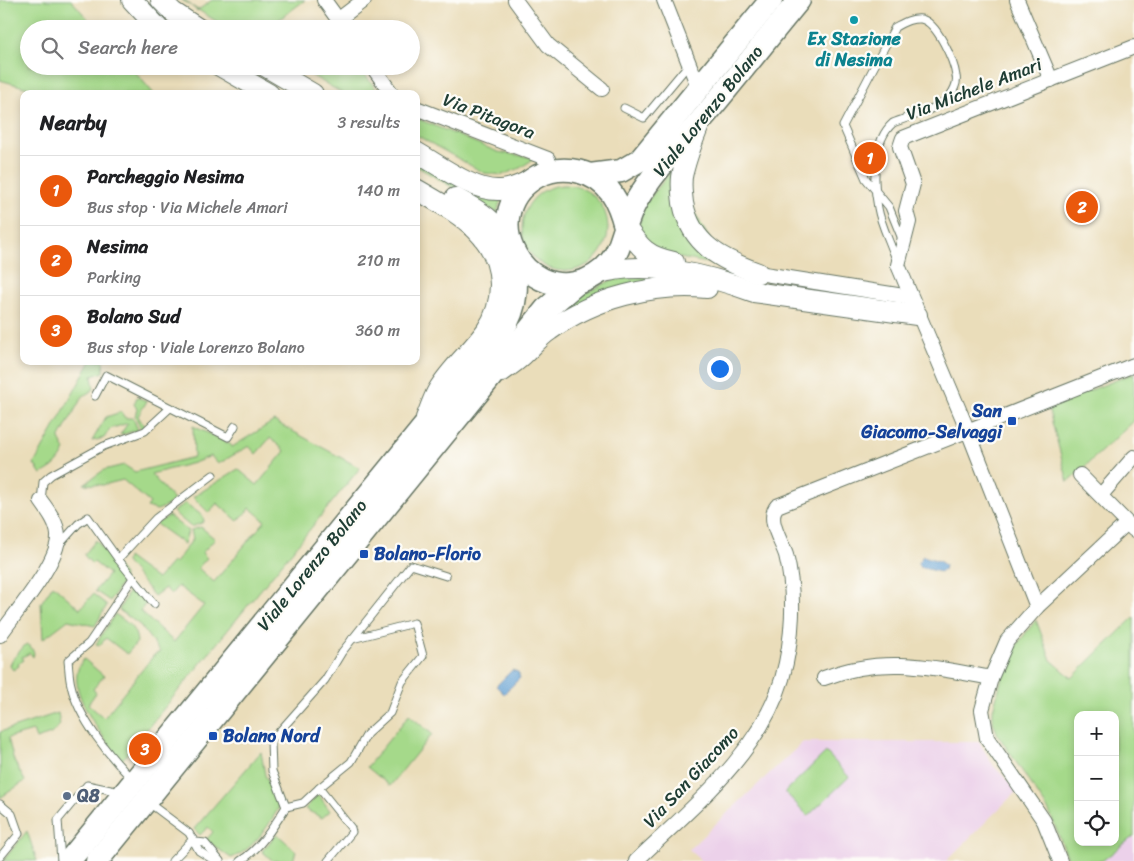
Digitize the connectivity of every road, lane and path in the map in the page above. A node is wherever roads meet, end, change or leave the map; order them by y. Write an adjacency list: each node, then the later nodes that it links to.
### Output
1 (132, 0): 10 (main road)
2 (161, 0): 11 (main road)
3 (324, 0): 12 (street)
4 (364, 0): 13 (street)
5 (515, 0): 20 (street)
6 (664, 0): 15 (street)
7 (771, 0): 21 (main road, Viale Lorenzo Bolano)
8 (798, 0): 27 (main road, Viale Lorenzo Bolano)
9 (1017, 0): 19 (street)
10 (151, 20)
11 (185, 20)
12 (339, 20)
13 (346, 20)
14 (1134, 47): 19 (street, Via Michele Amari)
15 (689, 64): 21 (street); 25 (lane)
16 (236, 75): 22 (main road)
17 (281, 75): 23 (main road)
18 (378, 75): 24 (street)
19 (1051, 80): 36 (street, Via Michele Amari)
20 (602, 89)
21 (699, 89): 30 (main road, Viale Lorenzo Bolano)
22 (262, 90)
23 (307, 90)
24 (389, 90)
25 (624, 108)
26 (420, 110): 29 (street, Via Pitagora)
27 (700, 120): 35 (main road, Viale Lorenzo Bolano); 40 (main road)
28 (420, 154): 32 (main road)
29 (548, 159)
30 (590, 175): 32 (main road); 35 (main road)
31 (420, 178): 37 (main road)
32 (533, 179): 37 (main road)
33 (420, 191): 48 (main road)
34 (876, 193): 34 (lane); 36 (lane); 38 (lane)
35 (625, 226): 39 (main road); 40 (main road)
36 (904, 243): 38 (street)
37 (512, 250): 39 (main road); 48 (main road, Viale Lorenzo Bolano)
38 (898, 265): 41 (street)
39 (587, 279): 40 (main road); 43 (main road, Viale Lorenzo Bolano)
40 (756, 282): 41 (main road); 43 (main road)
41 (913, 306): 47 (street)
42 (1134, 365): 47 (street, Via San Giacomo)
43 (487, 382): 67 (main road, Viale Lorenzo Bolano)
44 (95, 396): 45 (lane)
45 (170, 408): 46 (lane); 53 (lane)
46 (235, 426)
47 (968, 431): 60 (street); 80 (street, Via San Giacomo)
48 (420, 432): 65 (main road, Viale Lorenzo Bolano)
49 (1134, 457): 52 (street)
50 (213, 475): 56 (lane)
51 (1080, 475): 52 (street)
52 (1101, 495): 54 (street)
53 (41, 501): 55 (street)
54 (1130, 526): 60 (street)
55 (57, 547): 56 (lane); 61 (street)
56 (118, 559): 58 (lane)
57 (446, 576): 62 (lane)
58 (133, 578): 59 (lane); 65 (lane)
59 (154, 604)
60 (1037, 607): 64 (street)
61 (2, 627)
62 (352, 639): 66 (lane); 69 (lane)
63 (824, 678): 64 (street)
64 (991, 678): 81 (street)
65 (130, 787): 72 (lane); 73 (main road, Viale Lorenzo Bolano)
66 (319, 788): 69 (lane); 79 (lane)
67 (146, 800): 70 (lane); 74 (main road, Viale Lorenzo Bolano)
68 (0, 804): 71 (lane)
69 (286, 807): 78 (lane)
70 (194, 840): 75 (lane); 76 (lane); 77 (lane)
71 (0, 857)
72 (61, 861)
73 (69, 861)
74 (97, 861)
75 (172, 861)
76 (215, 861)
77 (220, 861)
78 (240, 861)
79 (328, 861)
80 (636, 861)
81 (1060, 861)

